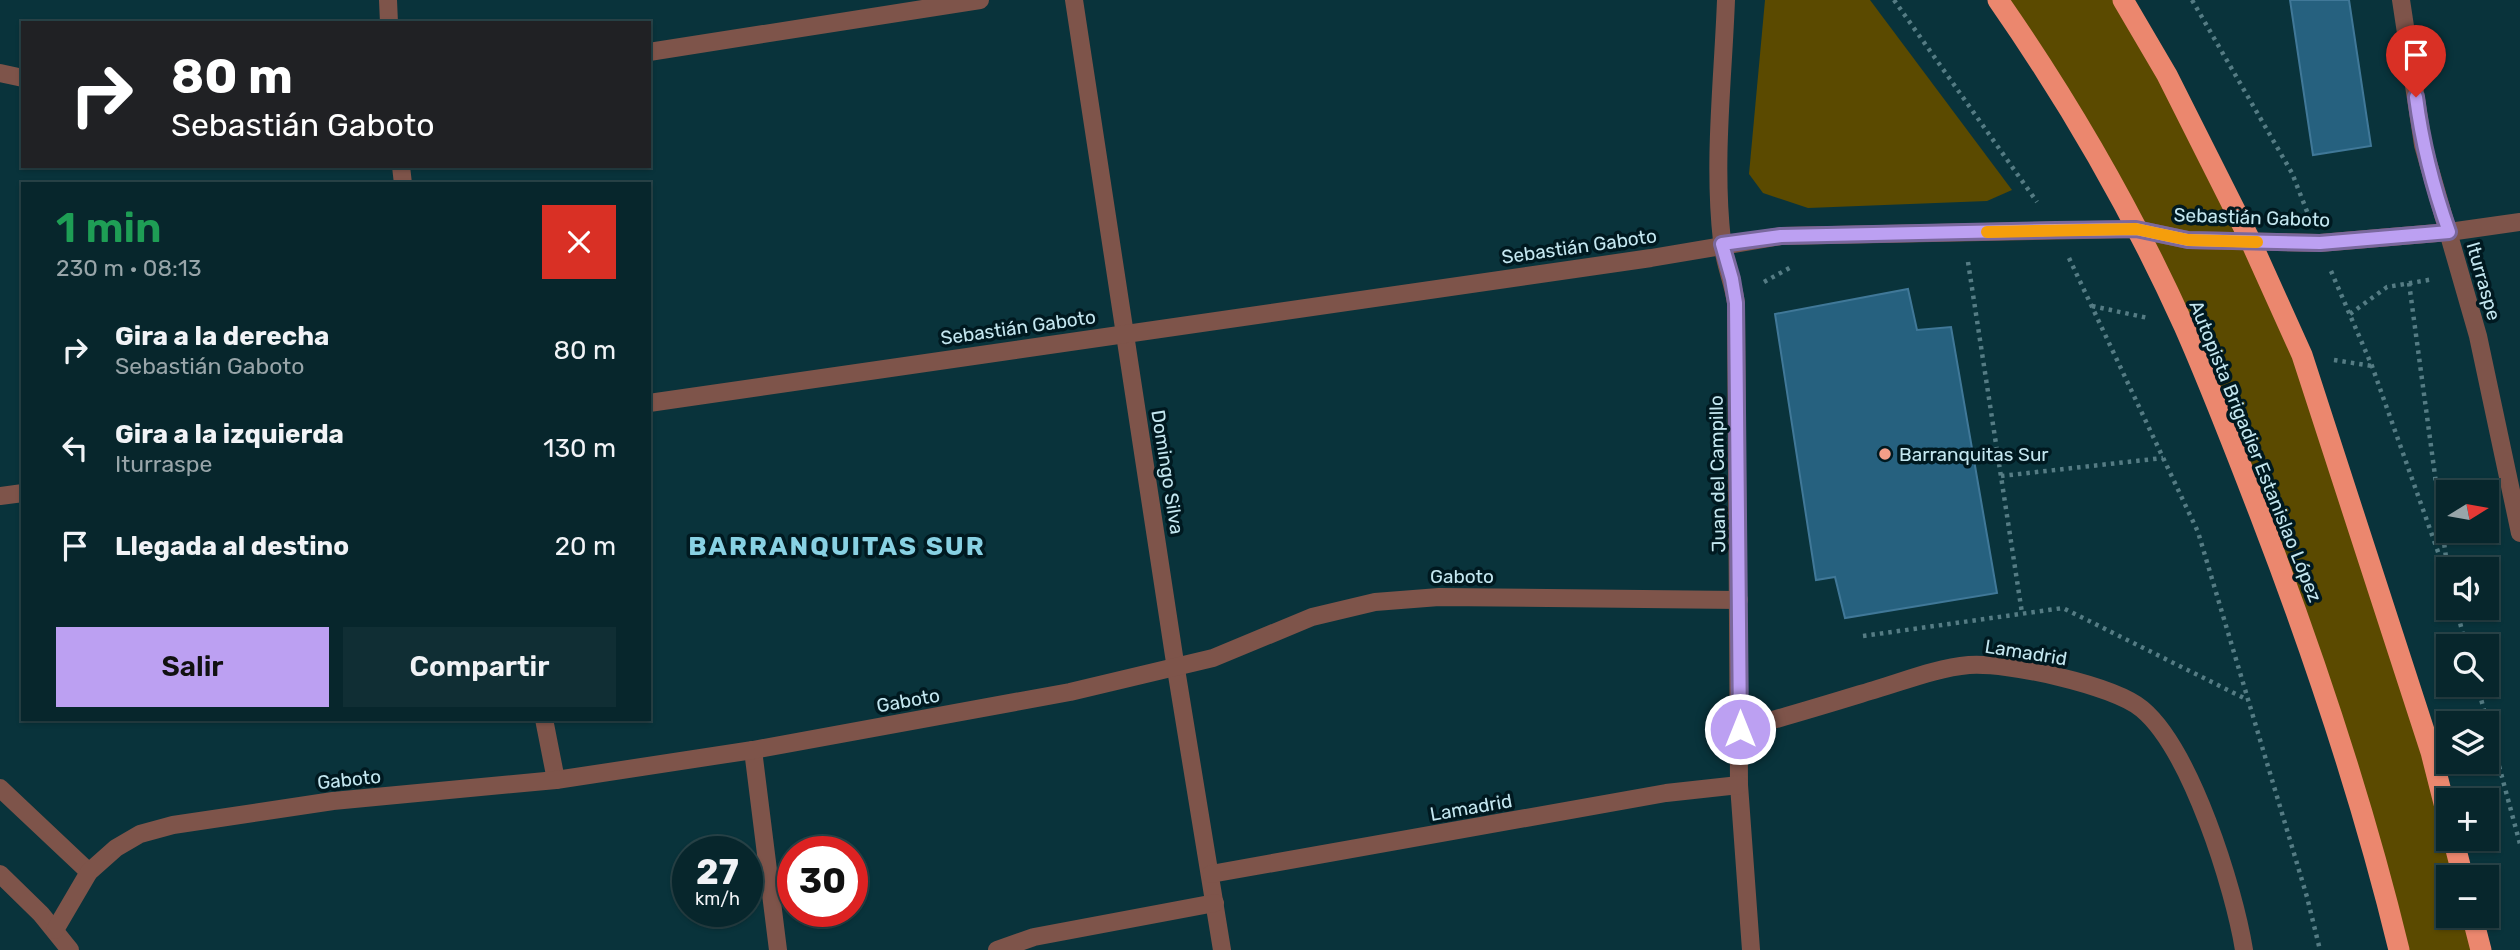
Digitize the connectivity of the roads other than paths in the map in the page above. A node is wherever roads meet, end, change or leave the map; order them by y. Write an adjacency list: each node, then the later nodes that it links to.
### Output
1 (388, 0): 8 (street)
2 (979, 0): 9 (street)
3 (1074, 0): 17 (street, Domingo Silva)
4 (1726, 0): 16 (street, Juan del Campillo)
5 (1998, 0): 13 (highway, Autopista Brigadier Estanislao López)
6 (2123, 0): 15 (highway)
7 (2401, 0): 14 (street, Iturraspe)
8 (389, 21)
9 (651, 52)
10 (0, 73): 11 (street)
11 (21, 78)
12 (2520, 222): 14 (street, Sebastián Gaboto)
13 (2136, 229): 15 (street, Sebastián Gaboto); 16 (street, Sebastián Gaboto); 43 (highway, Autopista Brigadier Estanislao López)
14 (2449, 232): 15 (street, Sebastián Gaboto); 21 (street, Iturraspe)
15 (2251, 242): 30 (highway)
16 (1722, 244): 17 (street, Sebastián Gaboto); 22 (street, Juan del Campillo)
17 (1125, 332): 18 (street, Sebastián Gaboto); 23 (street, Domingo Silva)
18 (651, 403)
19 (21, 493): 20 (street)
20 (0, 496)
21 (2520, 533)
22 (1739, 600): 23 (street, Gaboto); 25 (street, Juan del Campillo)
23 (1176, 669): 26 (street, Gaboto); 33 (street, Domingo Silva)
24 (544, 721): 27 (street)
25 (1740, 729): 28 (street, Juan del Campillo); 42 (street, Lamadrid)
26 (754, 750): 27 (street, Gaboto); 38 (street)
27 (556, 780): 31 (street, Gaboto)
28 (1739, 785): 33 (street, Lamadrid); 41 (street, Juan del Campillo)
29 (0, 788): 31 (street)
30 (2440, 788)
31 (89, 872): 36 (street, Gaboto)
32 (0, 874): 36 (street)
33 (1211, 874): 34 (street, Domingo Silva)
34 (1215, 903): 39 (street); 40 (street, Domingo Silva)
35 (2475, 928): 44 (highway)
36 (55, 930): 37 (street)
37 (70, 950)
38 (778, 950)
39 (996, 950)
40 (1222, 950)
41 (1751, 950)
42 (2244, 950)
43 (2399, 950)
44 (2481, 950)

